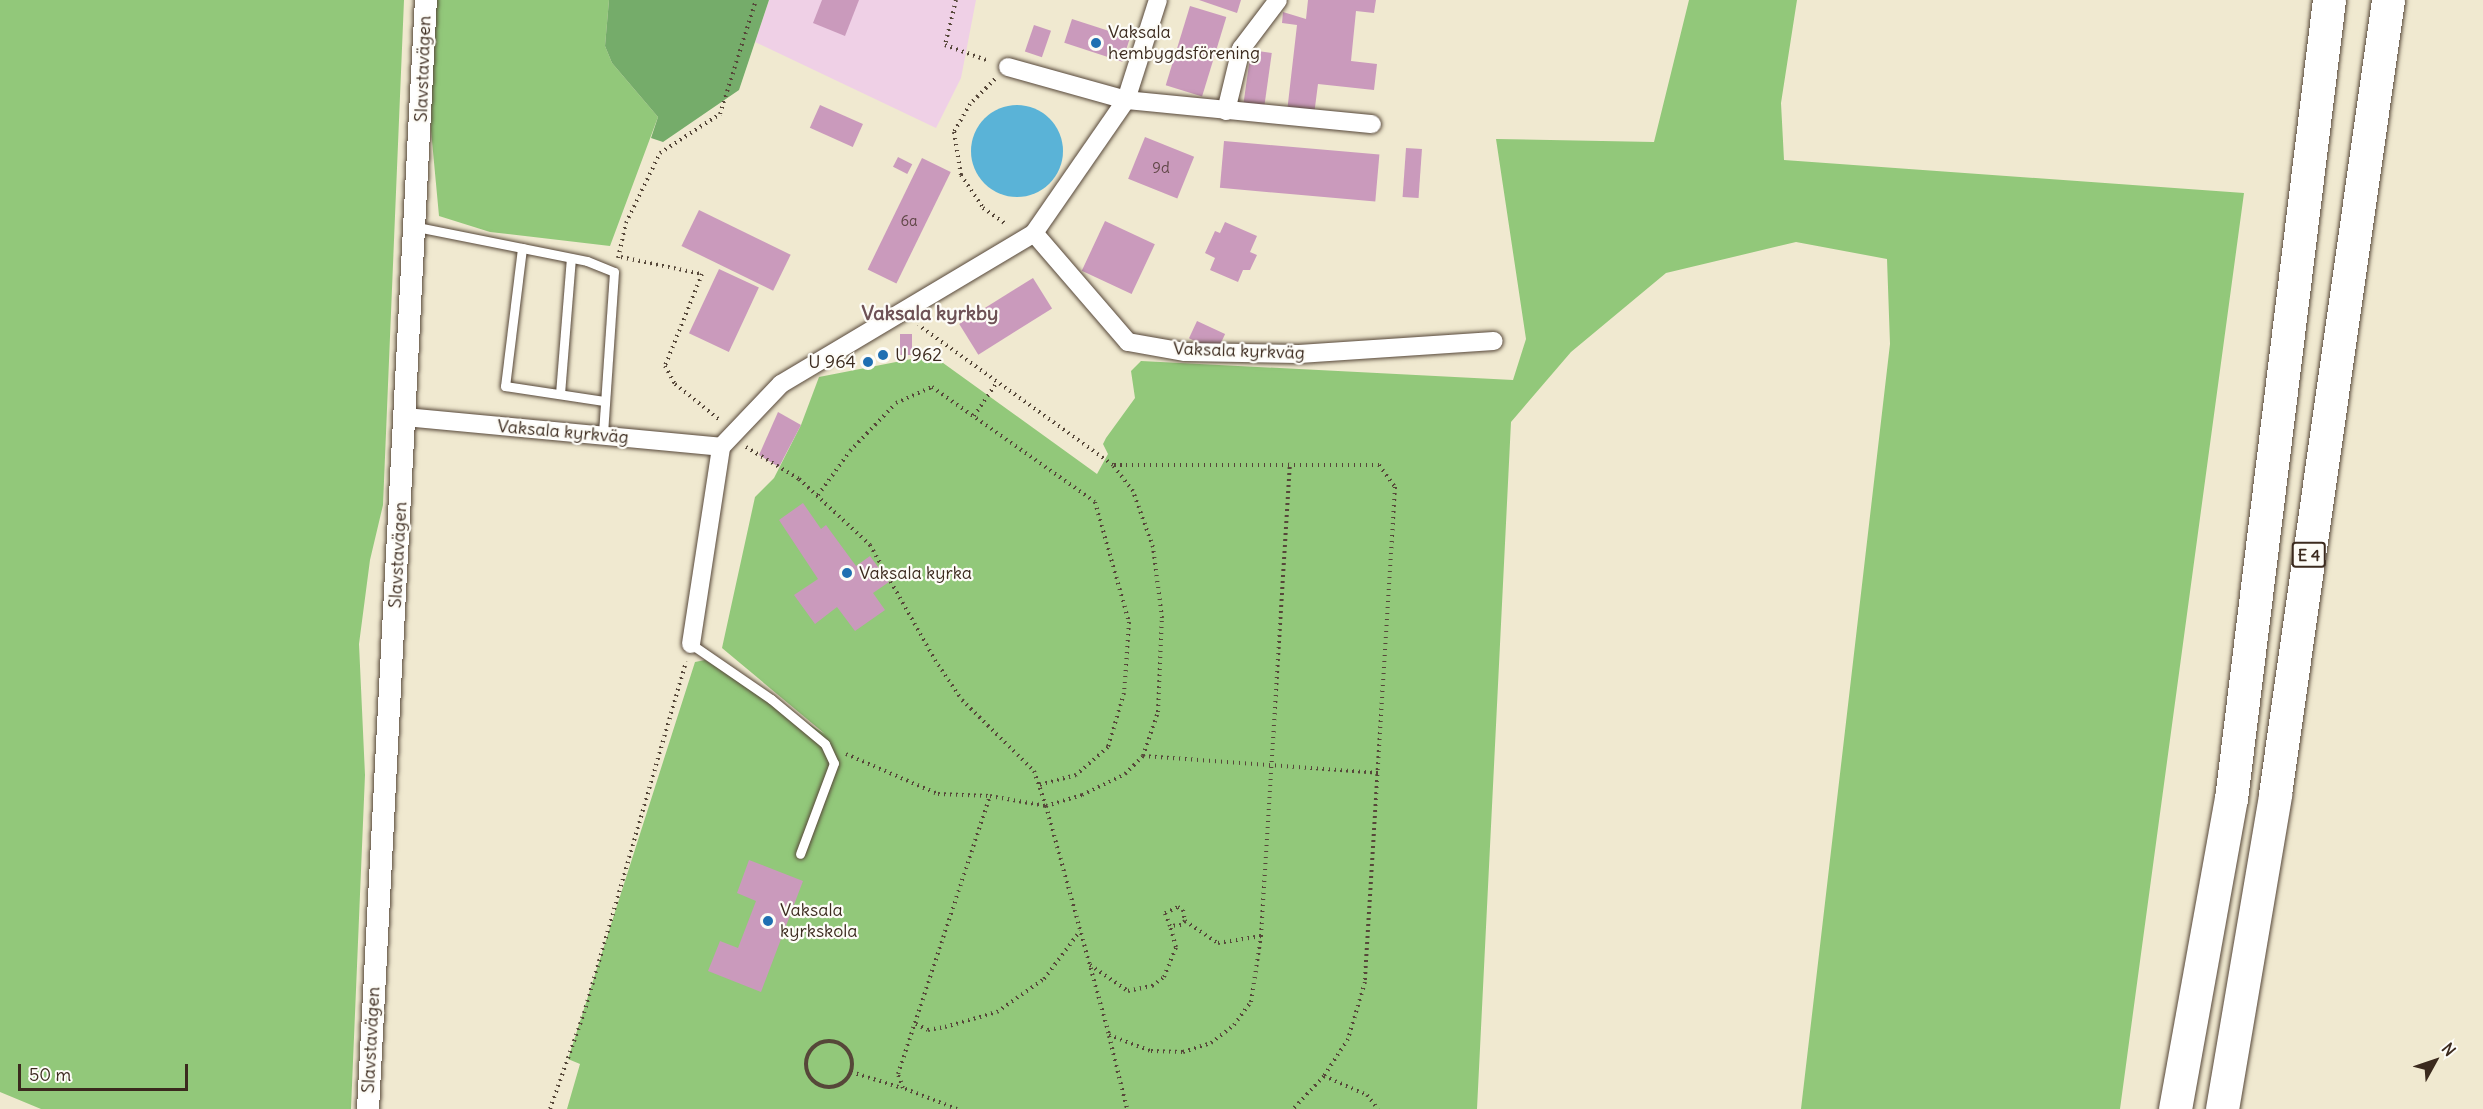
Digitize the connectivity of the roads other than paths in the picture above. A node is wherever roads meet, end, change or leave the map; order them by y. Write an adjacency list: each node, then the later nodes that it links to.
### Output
1 (426, 0): 10 (street, Slavstavägen)
2 (1158, 0): 7 (street)
3 (1278, 0): 8 (street)
4 (2329, 0): 23 (highway)
5 (2388, 0): 24 (highway, E 4)
6 (1008, 67): 7 (street)
7 (1126, 100): 8 (street); 11 (street)
8 (1226, 111): 9 (street)
9 (1372, 124)
10 (417, 227): 12 (lane); 17 (street, Slavstavägen)
11 (1034, 233): 14 (street, Vaksala kyrkväg); 19 (street)
12 (522, 248): 13 (lane); 15 (lane)
13 (571, 258): 15 (lane); 16 (lane)
14 (1494, 340)
15 (560, 394): 16 (lane)
16 (604, 401): 18 (lane)
17 (405, 417): 18 (street, Vaksala kyrkväg); 22 (street, Slavstavägen)
18 (603, 435): 19 (street, Vaksala kyrkväg)
19 (726, 442): 20 (street)
20 (691, 644): 21 (lane)
21 (800, 854)
22 (368, 1109)
23 (2175, 1109)
24 (2222, 1109)

